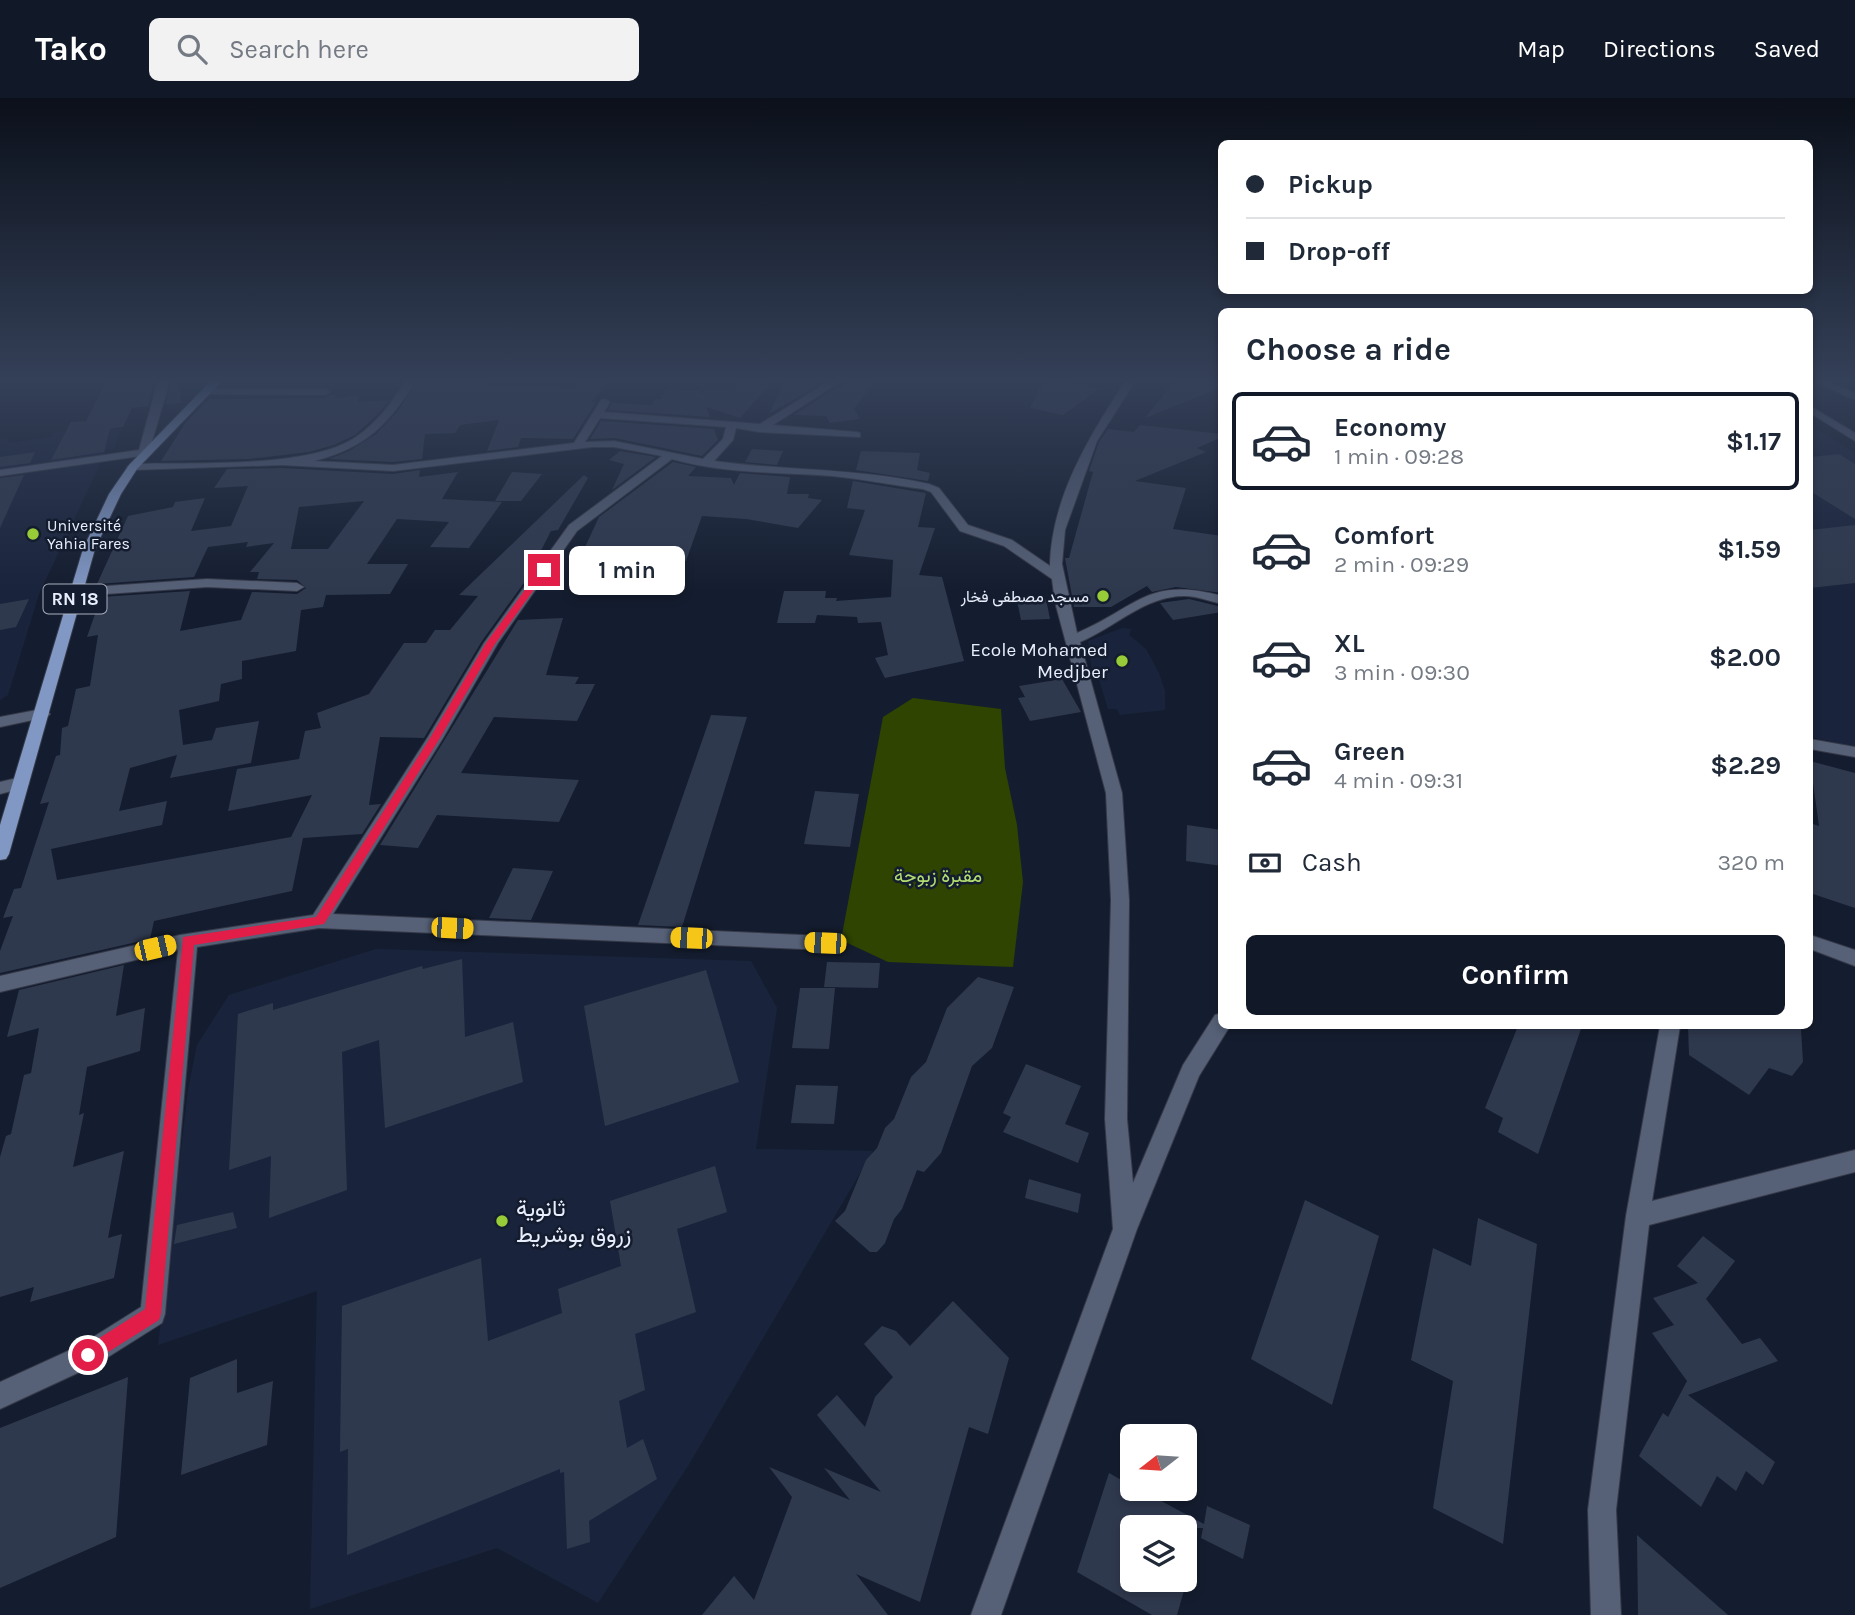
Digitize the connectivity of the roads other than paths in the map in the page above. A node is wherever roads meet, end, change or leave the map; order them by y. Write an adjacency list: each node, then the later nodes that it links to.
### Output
1 (146, 451): 7 (main road, RN 18)
2 (339, 451): 9 (street)
3 (537, 451): 9 (street)
4 (653, 451): 8 (street)
5 (717, 451): 10 (street)
6 (1088, 451): 13 (street)
7 (144, 453): 11 (main road, RN 18); 12 (street)
8 (671, 454): 10 (street); 25 (street)
9 (286, 463): 11 (street)
10 (706, 463): 13 (street)
11 (133, 467): 15 (main road, RN 18)
12 (0, 473)
13 (1058, 577): 17 (street)
14 (298, 587): 15 (street)
15 (77, 592): 18 (main road, RN 18)
16 (1218, 599): 17 (street)
17 (1073, 640): 35 (street)
18 (42, 714): 19 (street); 22 (main road, RN 18)
19 (0, 723)
20 (1813, 745): 21 (street)
21 (1855, 752)
22 (21, 783): 23 (street); 24 (main road, RN 18)
23 (0, 789)
24 (0, 854)
25 (319, 921): 26 (street); 27 (street)
26 (188, 941): 30 (street); 36 (street)
27 (825, 943)
28 (1813, 943): 29 (street)
29 (1855, 958)
30 (0, 984)
31 (1218, 1027): 35 (street)
32 (1670, 1029): 34 (street)
33 (1855, 1161): 34 (street)
34 (1638, 1216): 38 (street)
35 (1125, 1229): 37 (street)
36 (0, 1396)
37 (986, 1615)
38 (1606, 1615)

